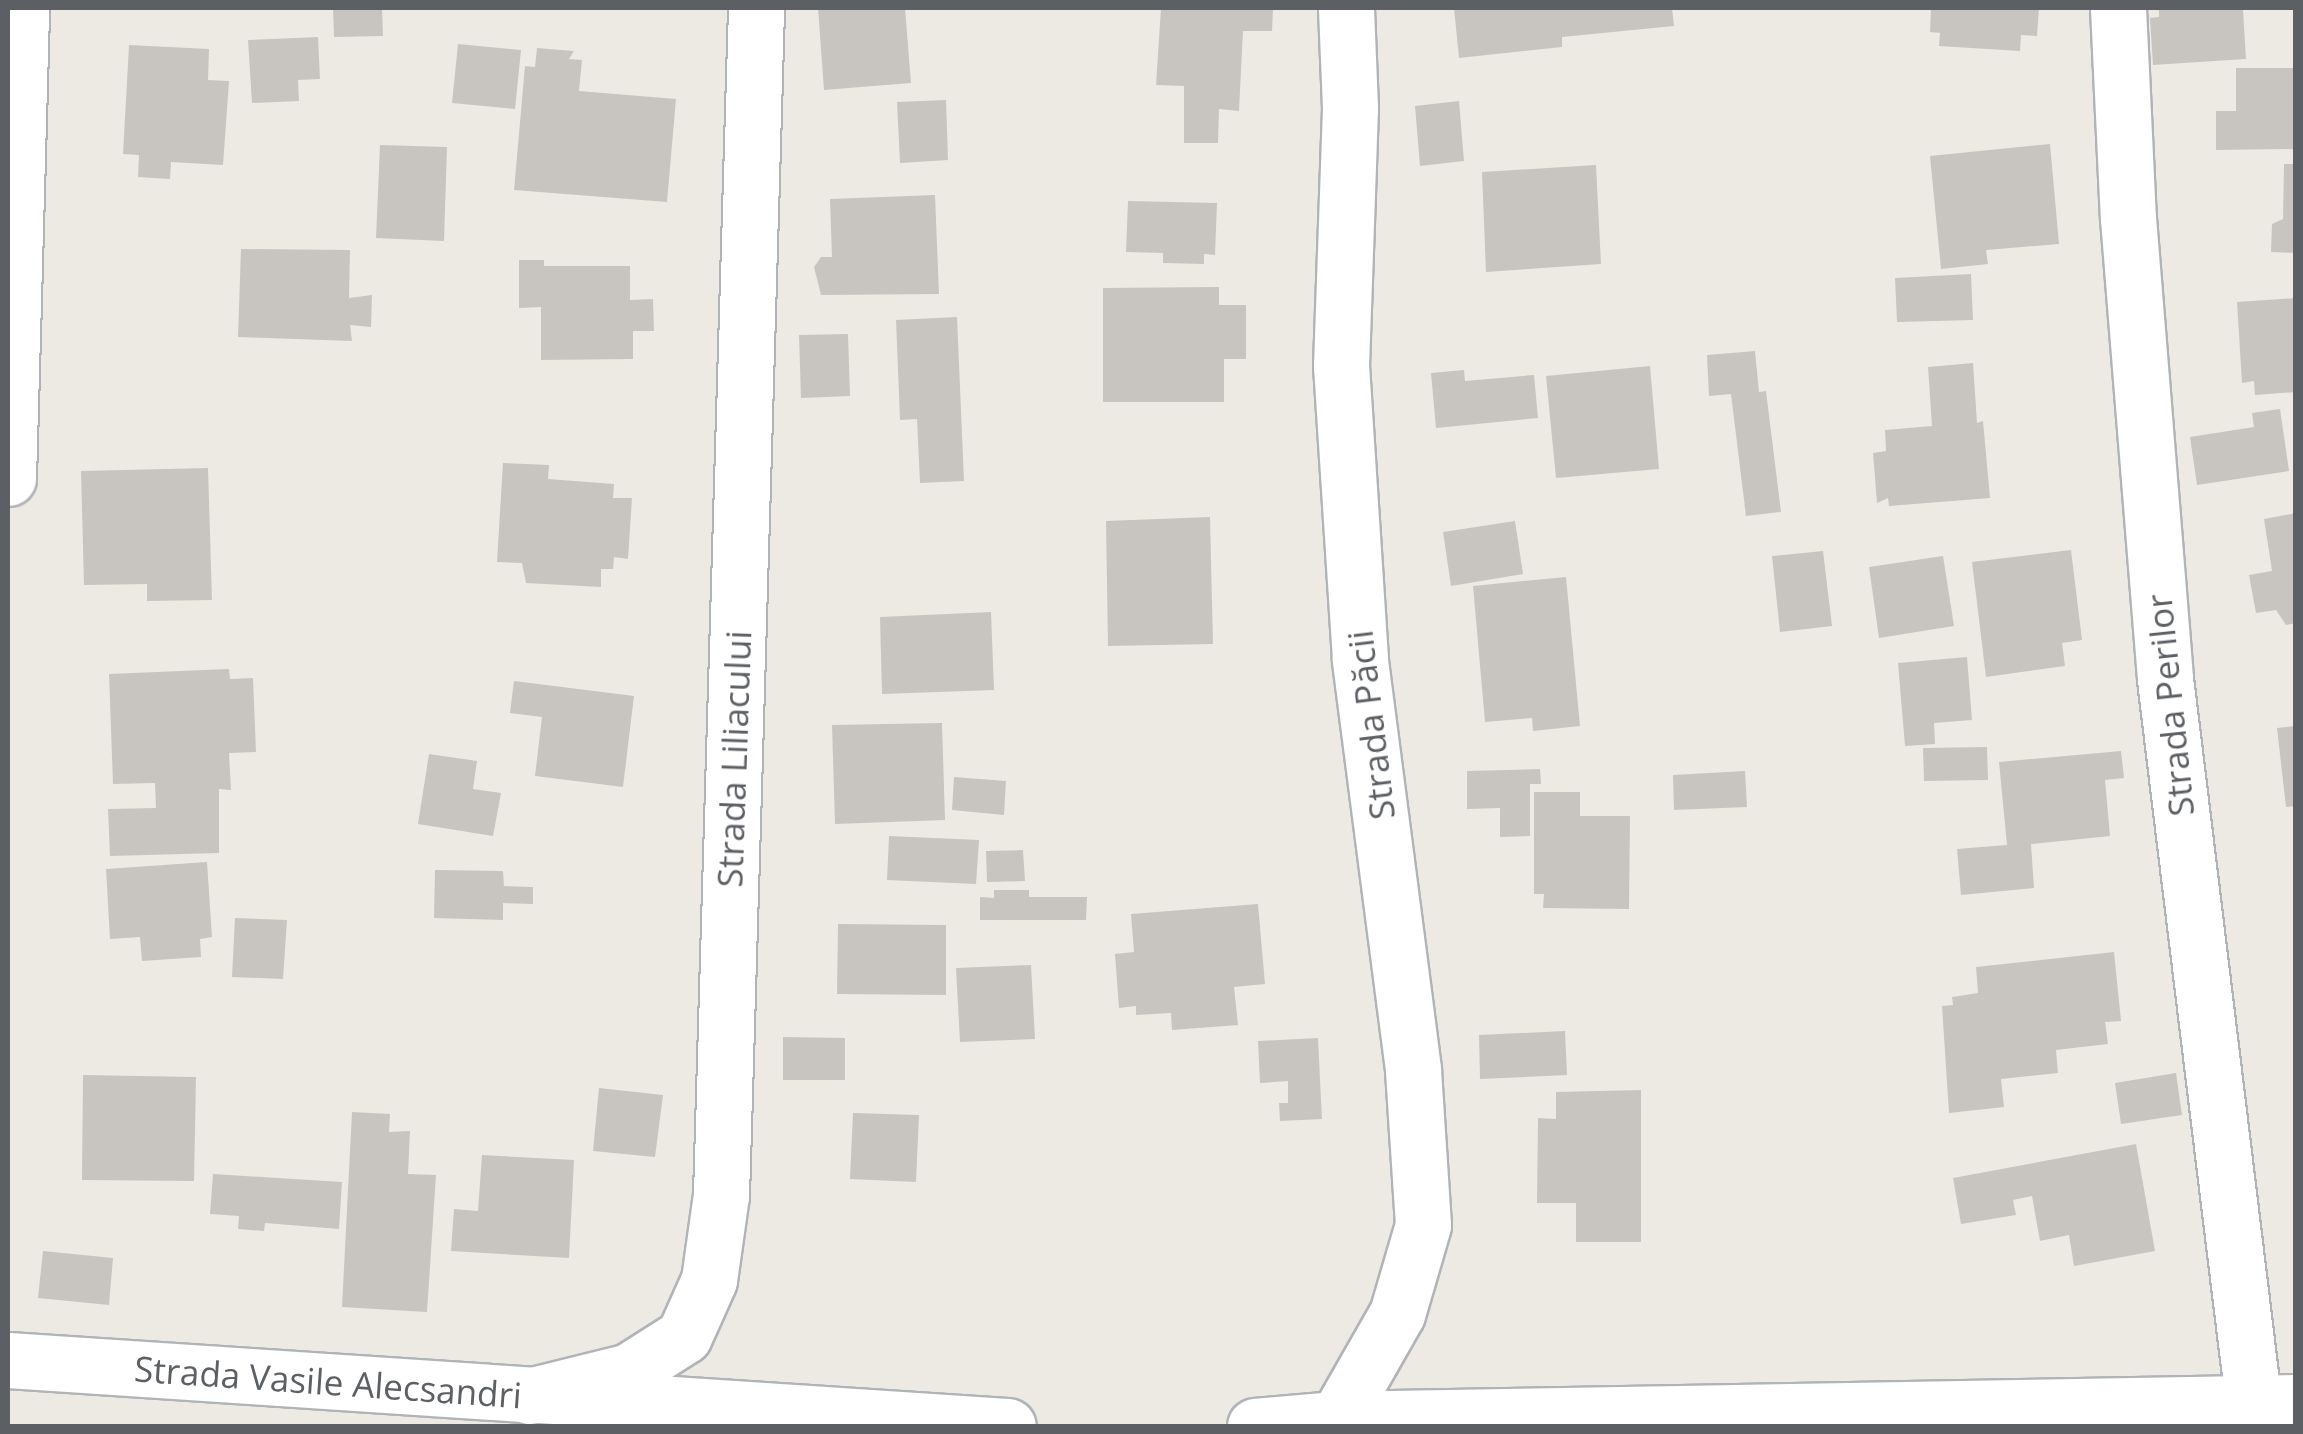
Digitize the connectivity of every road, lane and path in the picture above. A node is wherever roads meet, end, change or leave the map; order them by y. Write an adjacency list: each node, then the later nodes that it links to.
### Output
1 (21, 8): 5 (street)
2 (756, 8): 7 (street, Strada Liliacului)
3 (1346, 8): 10 (street, Strada Păcii)
4 (2118, 8): 8 (street, Strada Perilor)
5 (8, 478)
6 (8, 1360): 9 (street, Strada Vasile Alecsandri)
7 (529, 1396): 9 (street, Strada Vasile Alecsandri); 11 (street, Strada Vasile Alecsandri)
8 (2274, 1400): 10 (street)
9 (345, 1405)
10 (1333, 1423): 12 (street)
11 (1008, 1426)
12 (1255, 1426)

